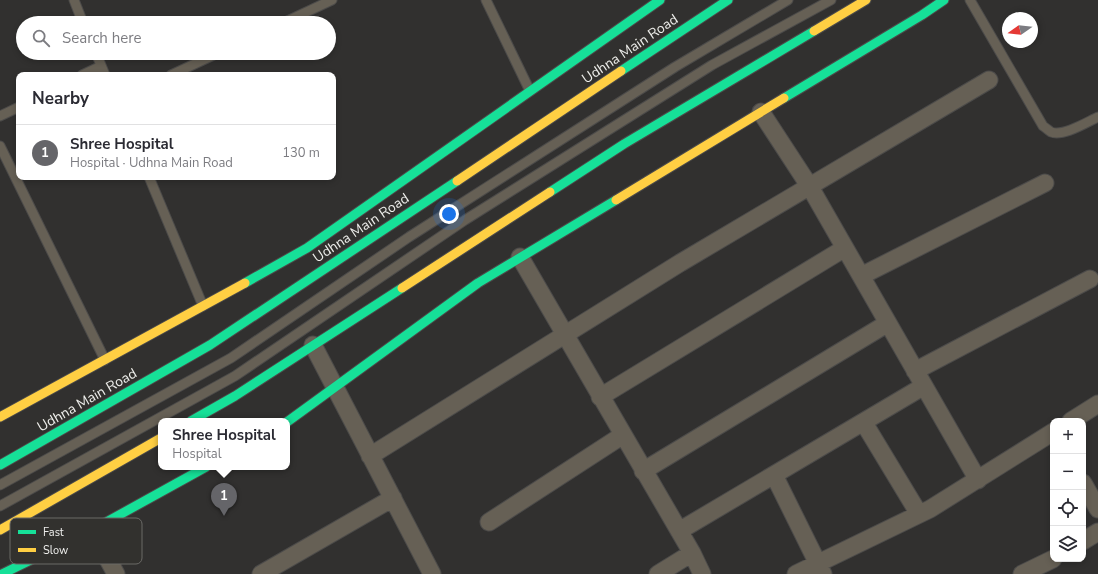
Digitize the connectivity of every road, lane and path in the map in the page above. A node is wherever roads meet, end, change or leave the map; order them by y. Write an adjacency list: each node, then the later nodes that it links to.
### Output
1 (74, 0): 11 (lane)
2 (332, 0): 12 (lane)
3 (486, 0): 20 (lane)
4 (660, 0): 20 (main road)
5 (728, 0): 56 (main road, Udhna Main Road)
6 (788, 0): 61 (lane)
7 (831, 0): 46 (lane)
8 (866, 0): 38 (main road)
9 (944, 0): 22 (main road)
10 (970, 0): 24 (lane)
11 (80, 16)
12 (298, 16)
13 (99, 60): 15 (lane)
14 (203, 60): 18 (lane)
15 (101, 66): 16 (lane); 17 (lane)
16 (88, 72)
17 (104, 72)
18 (177, 72)
19 (989, 80): 30 (street)
20 (530, 91): 35 (main road)
21 (16, 108): 23 (lane)
22 (761, 112): 30 (street); 32 (main road)
23 (0, 116)
24 (1098, 117)
25 (0, 146): 26 (lane)
26 (16, 179)
27 (17, 180): 39 (lane)
28 (150, 180): 35 (lane)
29 (1045, 183): 33 (street)
30 (810, 187): 31 (street); 37 (street)
31 (845, 248): 33 (street); 43 (street)
32 (520, 257): 37 (street); 42 (main road)
33 (861, 276): 36 (street)
34 (1090, 279): 40 (street)
35 (203, 306): 39 (main road)
36 (888, 323): 40 (street); 58 (street)
37 (564, 335): 43 (street); 55 (street)
38 (313, 345): 42 (street); 47 (main road)
39 (104, 360): 45 (main road)
40 (916, 371): 41 (street)
41 (924, 386): 51 (street); 60 (street)
42 (335, 388): 50 (main road); 55 (street)
43 (600, 397): 53 (street)
44 (1098, 404): 48 (street)
45 (0, 417)
46 (159, 418)
47 (196, 418)
48 (1076, 418)
49 (158, 419): 64 (lane)
50 (290, 420)
51 (864, 423): 59 (street); 66 (street)
52 (1050, 434): 60 (street)
53 (623, 435): 58 (street); 69 (street)
54 (158, 440): 67 (main road)
55 (370, 456): 63 (street)
56 (0, 465)
57 (201, 470): 68 (main road)
58 (643, 471): 72 (street)
59 (774, 476): 72 (street); 79 (street)
60 (978, 480): 66 (street)
61 (0, 485)
62 (1086, 488): 65 (street)
63 (393, 498): 82 (street); 83 (street)
64 (0, 506)
65 (1098, 508)
66 (919, 514): 79 (street)
67 (21, 518)
68 (114, 518)
69 (489, 522)
70 (10, 524): 71 (main road)
71 (0, 530)
72 (679, 531): 75 (street)
73 (1098, 532): 74 (street)
74 (1086, 539)
75 (692, 553): 84 (street); 85 (street)
76 (1050, 560): 87 (street)
77 (26, 564): 80 (main road)
78 (111, 564): 81 (street)
79 (821, 569): 86 (street)
80 (8, 573)
81 (116, 574)
82 (261, 574)
83 (432, 574)
84 (658, 574)
85 (702, 574)
86 (796, 574)
87 (1022, 574)

